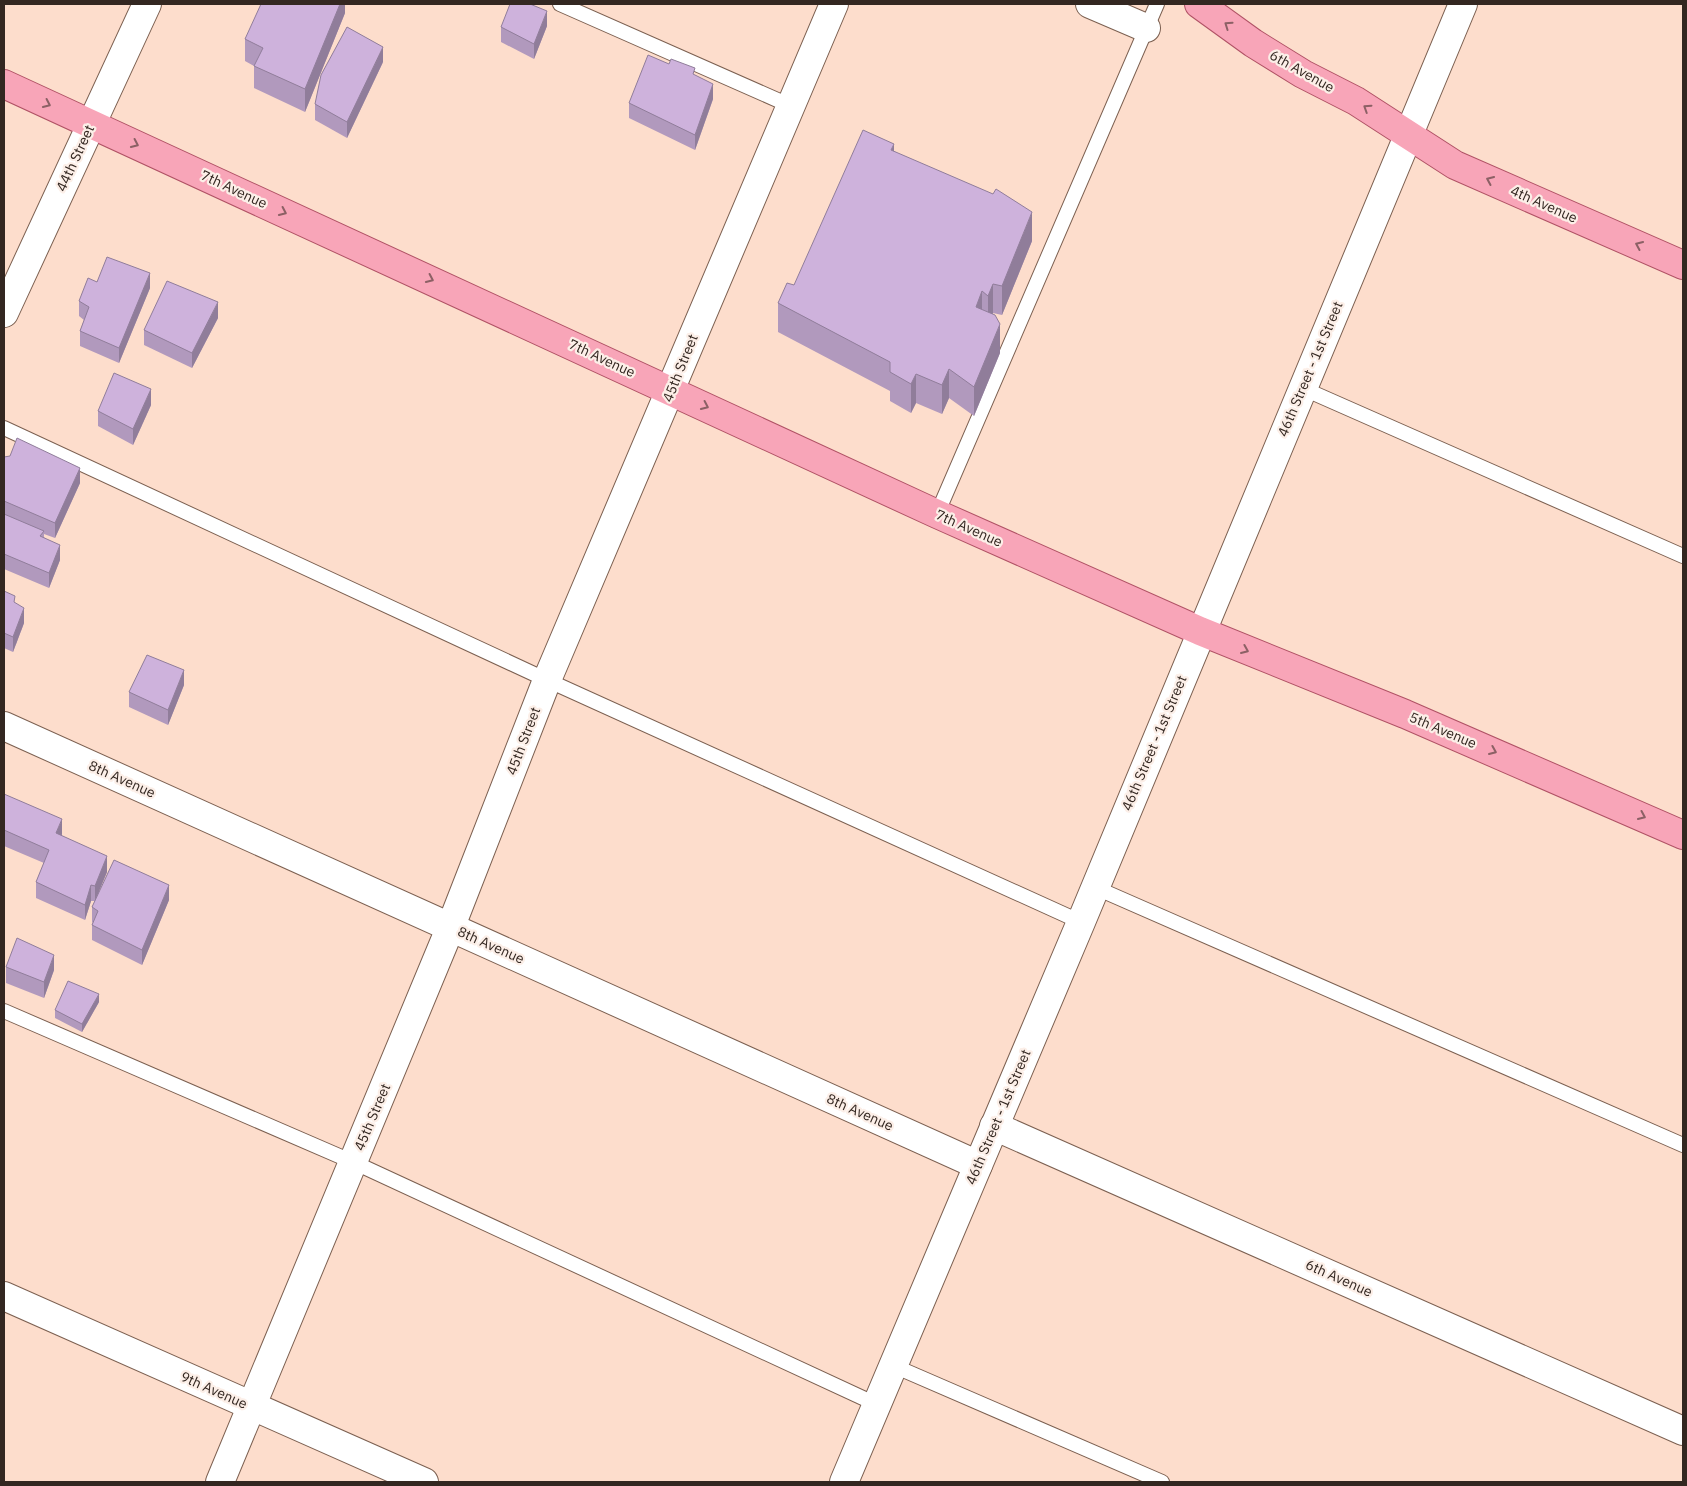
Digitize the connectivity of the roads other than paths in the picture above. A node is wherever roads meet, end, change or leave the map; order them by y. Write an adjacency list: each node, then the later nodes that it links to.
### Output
1 (147, 4): 11 (street, 44th Street)
2 (560, 4): 10 (lane)
3 (834, 4): 10 (street, 45th Street)
4 (1090, 4): 8 (street)
5 (1157, 4): 8 (lane)
6 (1199, 4): 12 (main road, 6th Avenue, one-way to 6)
7 (1464, 4): 12 (street, 46th Street - 1st Street)
8 (1146, 28): 18 (lane)
9 (4, 84): 11 (main road, 7th Avenue, one-way to 11)
10 (791, 106): 16 (street, 45th Street)
11 (91, 124): 14 (street, 44th Street); 16 (main road, 7th Avenue, one-way to 16)
12 (1408, 134): 13 (main road, 4th Avenue, one-way to 12); 15 (street, 46th Street - 1st Street)
13 (1683, 265)
14 (4, 313)
15 (1302, 388): 19 (lane); 20 (street, 46th Street - 1st Street)
16 (671, 390): 18 (main road, 7th Avenue, one-way to 18); 21 (street, 45th Street)
17 (4, 428): 21 (lane)
18 (937, 514): 20 (main road, 7th Avenue)
19 (1683, 556)
20 (1200, 631): 23 (main road, 5th Avenue, one-way to 23); 24 (street, 46th Street - 1st Street)
21 (547, 680): 25 (lane); 26 (street, 45th Street)
22 (4, 726): 26 (street, 8th Avenue)
23 (1683, 835)
24 (1094, 887): 25 (street, 46th Street - 1st Street); 29 (lane)
25 (1081, 922): 28 (street, 46th Street - 1st Street)
26 (451, 926): 30 (street, 45th Street); 31 (street, 8th Avenue)
27 (4, 1011): 30 (lane)
28 (994, 1126): 31 (street, 46th Street - 1st Street); 36 (street, 6th Avenue)
29 (1683, 1144)
30 (353, 1162): 34 (lane); 35 (street, 45th Street)
31 (978, 1165): 33 (street, 46th Street - 1st Street)
32 (4, 1296): 35 (street, 9th Avenue)
33 (894, 1366): 34 (street, 46th Street - 1st Street); 40 (lane)
34 (878, 1405): 39 (street, 46th Street - 1st Street)
35 (252, 1407): 37 (street, 45th Street); 38 (street, 9th Avenue)
36 (1683, 1431)
37 (220, 1482)
38 (424, 1482)
39 (844, 1482)
40 (1162, 1482)

